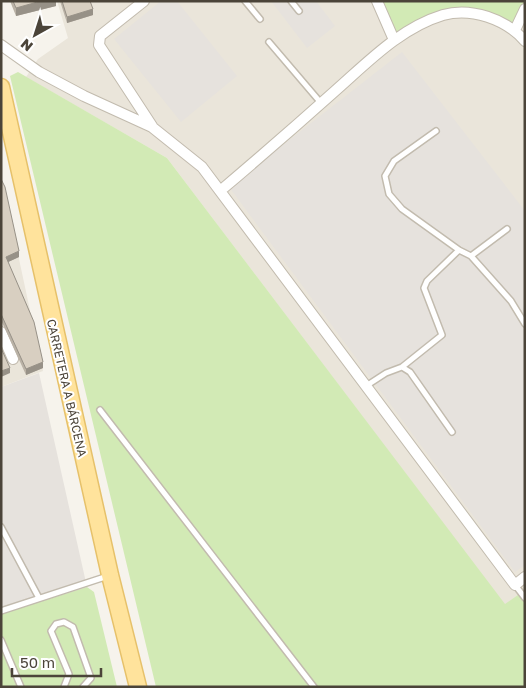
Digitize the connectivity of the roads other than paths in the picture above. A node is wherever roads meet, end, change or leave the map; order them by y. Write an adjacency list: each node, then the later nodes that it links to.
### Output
1 (144, 1): 16 (street)
2 (245, 1): 7 (lane)
3 (291, 1): 6 (lane)
4 (377, 1): 9 (street)
5 (525, 9): 8 (street)
6 (299, 11)
7 (260, 19)
8 (515, 30): 9 (street); 10 (street)
9 (394, 40): 14 (street)
10 (525, 41)
11 (270, 42): 14 (lane)
12 (1, 45): 16 (street)
13 (2, 94): 15 (main road, CARRETERA A BÁRCENA)
14 (321, 103): 18 (street)
15 (5, 124): 30 (main road, CARRETERA A BÁRCENA)
16 (152, 127): 18 (street)
17 (436, 131): 20 (lane)
18 (220, 191): 26 (street)
19 (507, 229): 21 (lane)
20 (459, 250): 21 (lane); 25 (lane)
21 (472, 256): 22 (lane)
22 (525, 324)
23 (1, 332): 24 (street)
24 (13, 359)
25 (402, 367): 26 (lane); 28 (lane)
26 (366, 386): 32 (street)
27 (100, 410): 41 (lane)
28 (452, 432)
29 (1, 527): 33 (lane)
30 (110, 575): 33 (lane); 40 (main road, CARRETERA A BÁRCENA)
31 (525, 578): 32 (street)
32 (515, 585): 34 (lane)
33 (39, 598): 35 (lane)
34 (525, 598)
35 (1, 611)
36 (1, 640): 38 (lane)
37 (66, 686): 39 (lane)
38 (21, 687)
39 (83, 687)
40 (138, 687)
41 (314, 687)

